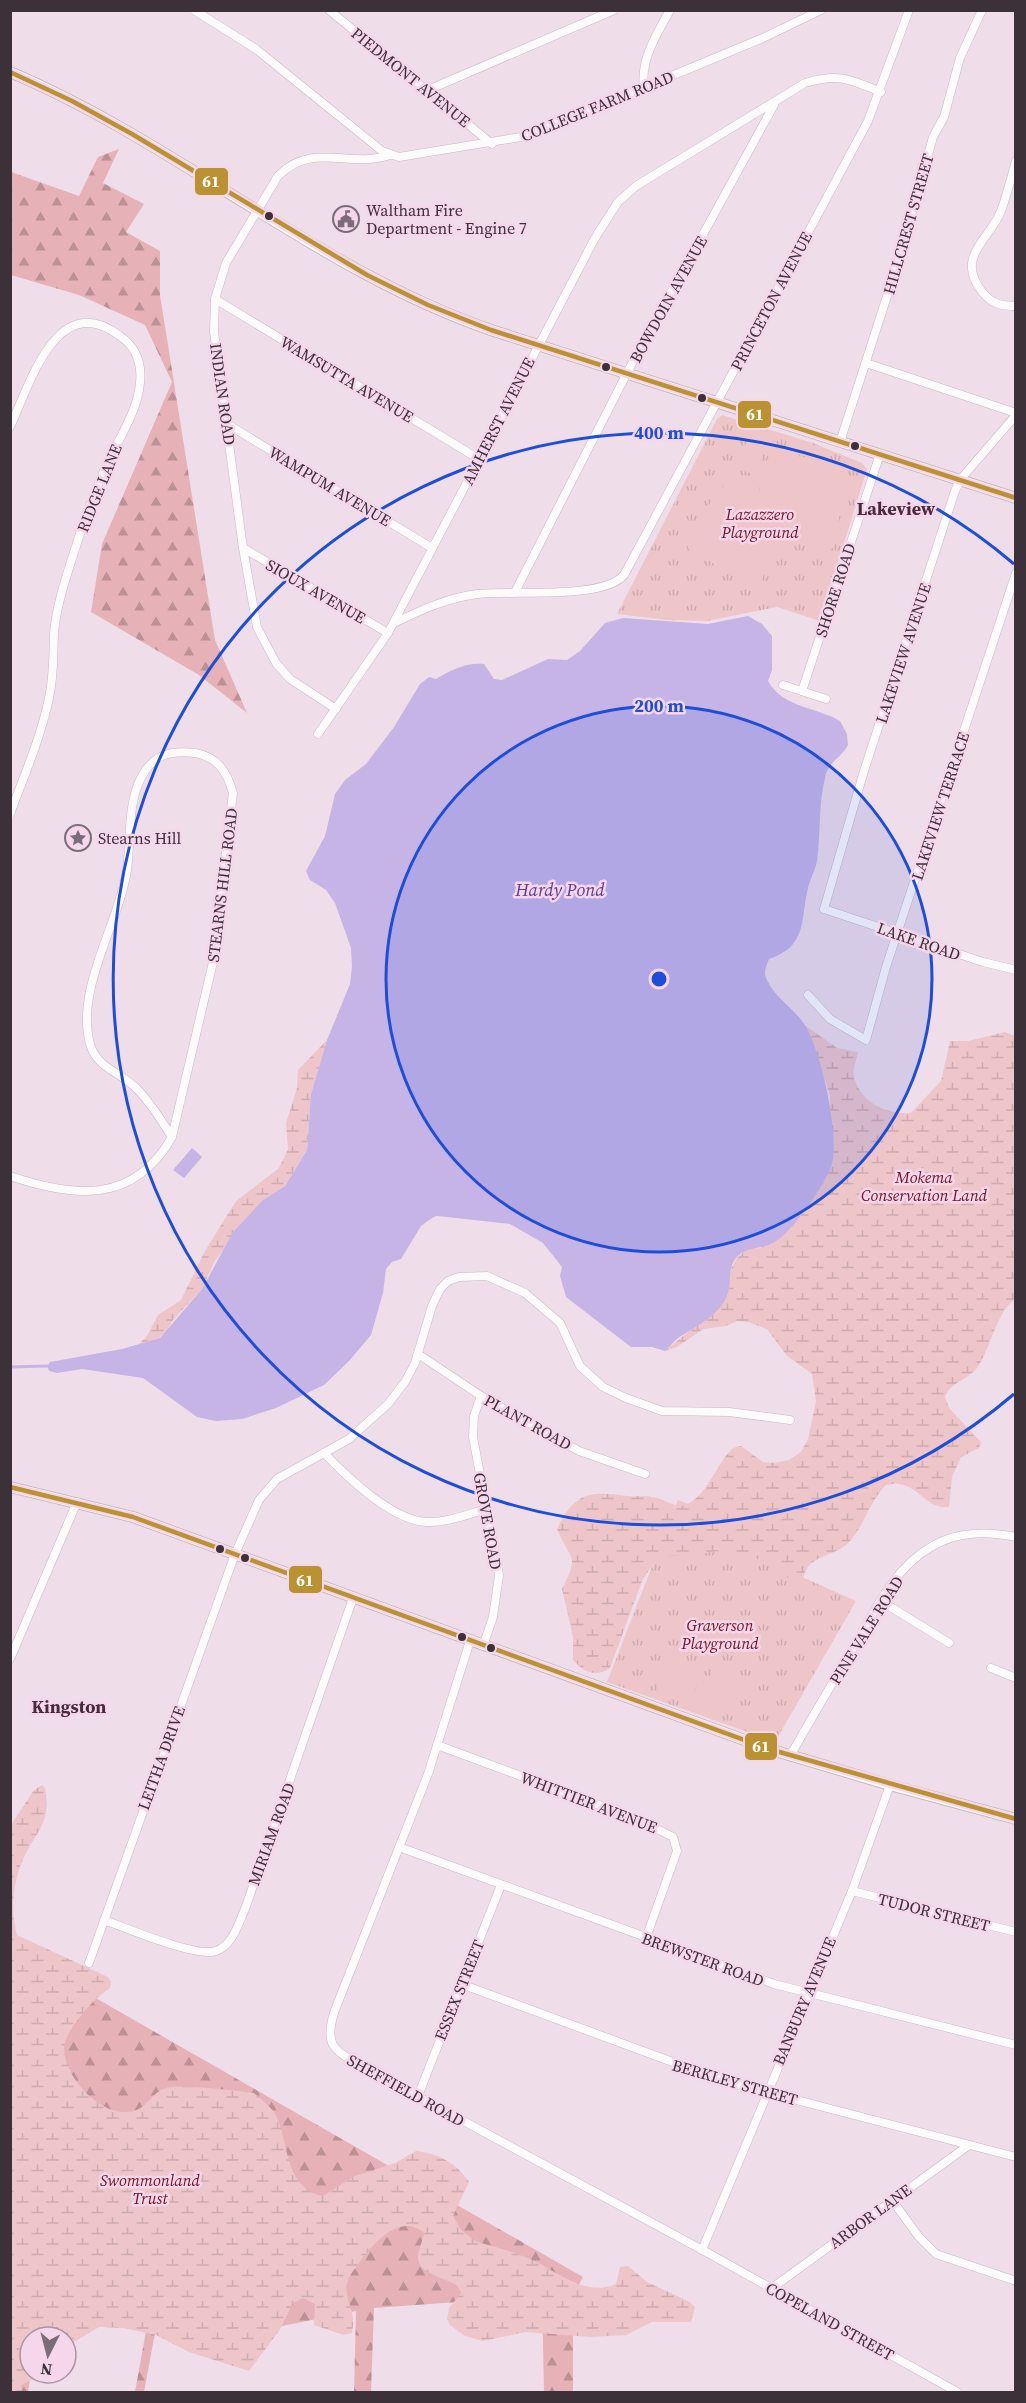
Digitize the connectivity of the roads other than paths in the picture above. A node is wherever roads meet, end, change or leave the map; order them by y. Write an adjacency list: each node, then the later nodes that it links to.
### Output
1 (194, 10): 14 (street)
2 (329, 10): 10 (street, PIEDMONT AVENUE)
3 (614, 10): 10 (street)
4 (670, 10): 9 (street)
5 (821, 10): 9 (street, COLLEGE FARM ROAD)
6 (909, 10): 11 (street, PRINCETON AVENUE)
7 (982, 10): 20 (street, HILLCREST STREET)
8 (10, 72): 16 (street)
9 (644, 89): 13 (street, COLLEGE FARM ROAD)
10 (428, 90): 13 (street, PIEDMONT AVENUE)
11 (881, 92): 12 (street, AMHERST AVENUE); 22 (street, PRINCETON AVENUE)
12 (774, 104): 19 (street, AMHERST AVENUE); 21 (street, BOWDOIN AVENUE)
13 (492, 144): 14 (street, COLLEGE FARM ROAD)
14 (390, 155): 16 (street, INDIAN ROAD)
15 (1016, 161): 18 (street)
16 (258, 208): 17 (street, INDIAN ROAD); 19 (street)
17 (214, 299): 24 (street, INDIAN ROAD); 28 (street, WAMSUTTA AVENUE)
18 (1016, 306)
19 (538, 345): 21 (street); 28 (street, AMHERST AVENUE)
20 (866, 363): 23 (street); 26 (street, HILLCREST STREET)
21 (627, 373): 22 (street); 34 (street, BOWDOIN AVENUE)
22 (716, 402): 26 (street); 34 (street, PRINCETON AVENUE)
23 (1016, 414): 29 (street, LAKEVIEW AVENUE)
24 (227, 424): 31 (street, INDIAN ROAD); 32 (street, WAMPUM AVENUE)
25 (10, 427): 42 (street, RIDGE LANE)
26 (840, 442): 27 (street)
27 (880, 454): 29 (street); 38 (street, SHORE ROAD)
28 (479, 459): 32 (street, AMHERST AVENUE)
29 (960, 480): 30 (street); 43 (street, LAKEVIEW AVENUE)
30 (1016, 498)
31 (243, 548): 36 (street, SIOUX AVENUE); 40 (street, INDIAN ROAD)
32 (432, 548): 35 (street, AMHERST AVENUE)
33 (1016, 573): 44 (street, LAKEVIEW TERRACE)
34 (515, 592): 35 (street)
35 (394, 623): 36 (street, AMHERST AVENUE)
36 (388, 633): 40 (street, AMHERST AVENUE)
37 (783, 685): 38 (street)
38 (802, 691): 39 (street)
39 (826, 699)
40 (336, 709): 41 (street, AMHERST AVENUE)
41 (318, 734)
42 (10, 814)
43 (824, 909): 44 (street, LAKE ROAD)
44 (898, 933): 45 (street, LAKE ROAD); 46 (street, LAKEVIEW TERRACE)
45 (1016, 970)
46 (808, 995)
47 (171, 1137): 47 (street, STEARNS HILL ROAD); 48 (street, STEARNS HILL ROAD)
48 (10, 1176)
49 (418, 1354): 50 (street, PLANT ROAD); 51 (street, LEITHA DRIVE); 52 (street, LEITHA DRIVE)
50 (482, 1396): 53 (street, PLANT ROAD); 56 (street, GROVE ROAD)
51 (790, 1420)
52 (324, 1453): 56 (street); 58 (street, LEITHA DRIVE)
53 (645, 1474)
54 (10, 1487): 55 (street)
55 (77, 1502): 58 (street); 64 (street)
56 (487, 1509): 63 (street, GROVE ROAD)
57 (1016, 1537): 60 (street, PINE VALE ROAD)
58 (235, 1554): 59 (street); 74 (street, LEITHA DRIVE)
59 (353, 1598): 61 (street); 74 (street, MIRIAM ROAD)
60 (881, 1601): 62 (street); 68 (street, PINE VALE ROAD)
61 (470, 1641): 63 (street); 67 (street, SHEFFIELD ROAD)
62 (949, 1643)
63 (483, 1646): 68 (street)
64 (10, 1659)
65 (991, 1668): 66 (street)
66 (1016, 1678)
67 (436, 1745): 71 (street, SHEFFIELD ROAD); 76 (street, WHITTIER AVENUE)
68 (790, 1756): 69 (street)
69 (890, 1785): 70 (street); 73 (street, BANBURY AVENUE)
70 (1016, 1819)
71 (399, 1847): 72 (street, BREWSTER ROAD); 82 (street, SHEFFIELD ROAD)
72 (501, 1885): 76 (street, BREWSTER ROAD); 78 (street, ESSEX STREET)
73 (852, 1891): 75 (street, TUDOR STREET); 79 (street, BANBURY AVENUE)
74 (104, 1920): 77 (street, LEITHA DRIVE)
75 (1016, 1932)
76 (646, 1938): 79 (street, BREWSTER ROAD)
77 (89, 1963)
78 (461, 1984): 81 (street, BERKLEY STREET); 82 (street, ESSEX STREET)
79 (808, 1992): 80 (street, BREWSTER ROAD); 81 (street, BANBURY AVENUE)
80 (1016, 2046)
81 (766, 2092): 83 (street, BERKLEY STREET); 86 (street, BANBURY AVENUE)
82 (418, 2096): 86 (street, SHEFFIELD ROAD)
83 (969, 2145): 84 (street, BERKLEY STREET); 85 (street, ARBOR LANE)
84 (1016, 2157)
85 (892, 2200): 87 (street); 88 (street, ARBOR LANE)
86 (702, 2250): 88 (street, COPELAND STREET)
87 (1016, 2281)
88 (772, 2288): 89 (street, COPELAND STREET)
89 (957, 2392)

